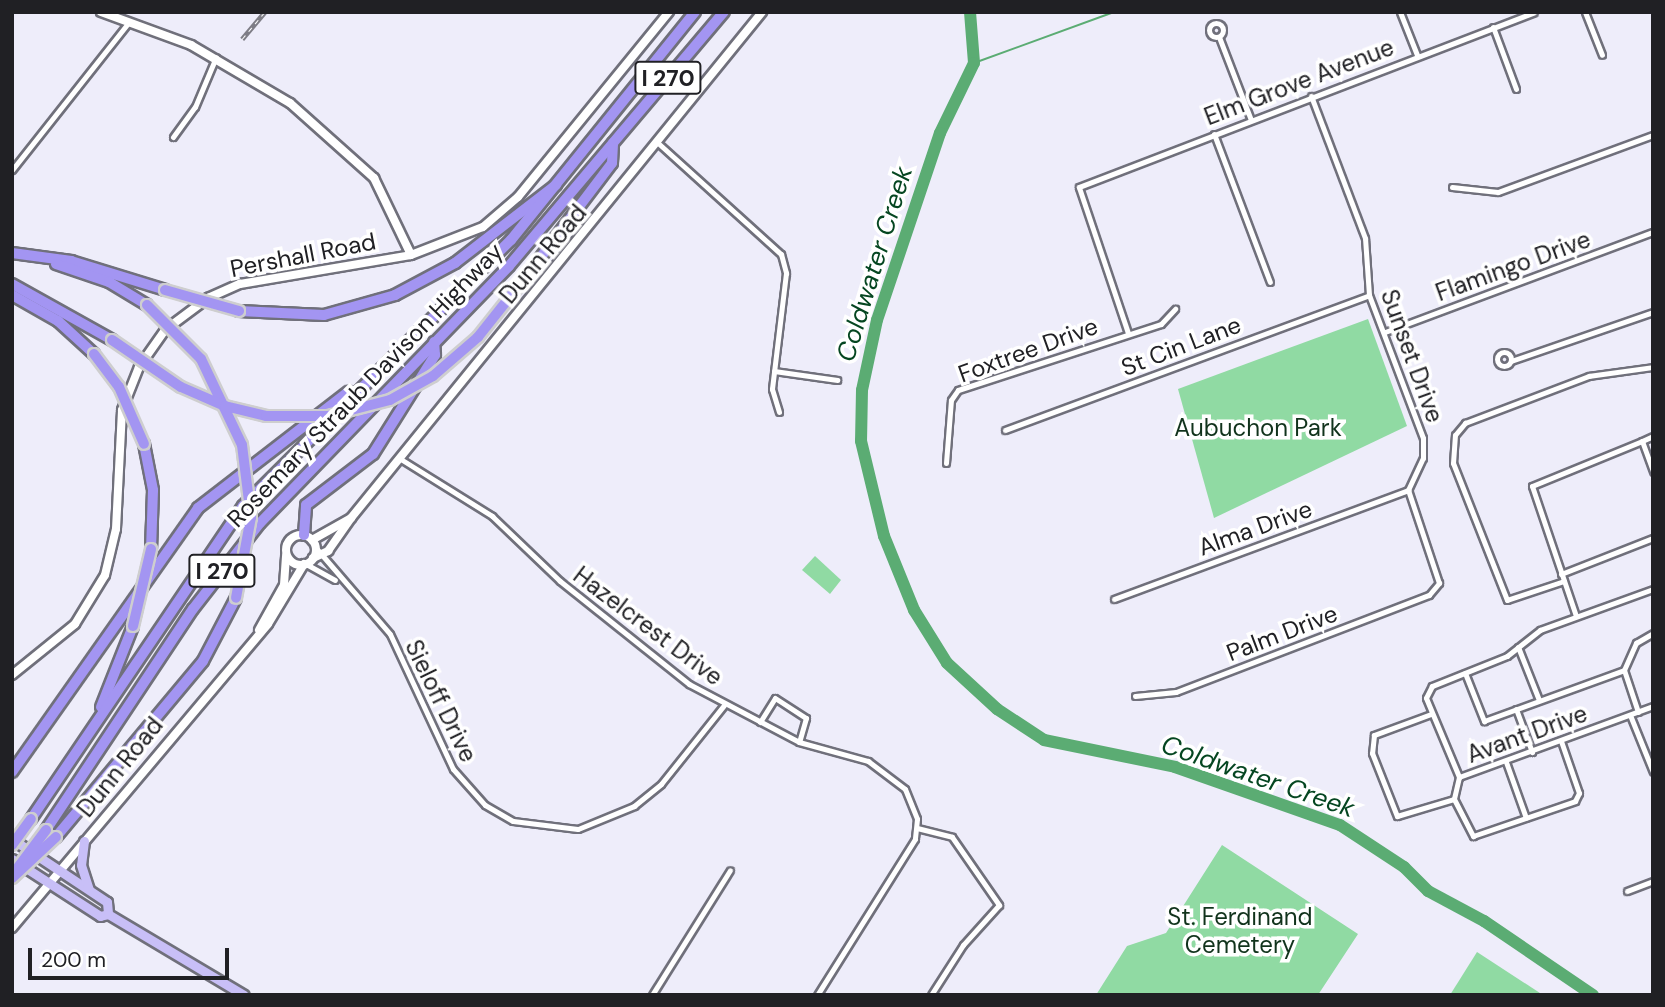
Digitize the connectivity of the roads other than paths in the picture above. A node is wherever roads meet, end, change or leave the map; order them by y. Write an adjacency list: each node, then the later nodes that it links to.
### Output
1 (101, 12): 9 (street)
2 (669, 12): 28 (street, Pershall Road)
3 (695, 12): 24 (highway, Rosemary Straub Davison Highway / I 270)
4 (724, 12): 21 (highway, Rosemary Straub Davison Highway / I 270)
5 (762, 12): 22 (street, Dunn Road)
6 (1400, 12): 12 (street)
7 (1534, 12): 10 (street, Elm Grove Avenue)
8 (1586, 12): 13 (street)
9 (130, 21): 14 (street); 23 (street)
10 (1493, 27): 12 (street, Elm Grove Avenue); 15 (street)
11 (1219, 37): 17 (street)
12 (1417, 55): 16 (street, Elm Grove Avenue)
13 (1602, 55)
14 (216, 57): 20 (street); 28 (street)
15 (1516, 89)
16 (1311, 96): 17 (street, Elm Grove Avenue); 32 (street, Sunset Drive)
17 (1251, 120): 18 (street, Elm Grove Avenue)
18 (1214, 134): 29 (street); 36 (street, Elm Grove Avenue)
19 (1653, 135): 25 (street)
20 (173, 137)
21 (612, 143): 30 (highway, bridge); 37 (highway, Rosemary Straub Davison Highway / I 270)
22 (658, 143): 40 (street); 47 (street, Dunn Road)
23 (12, 170)
24 (560, 183): 27 (highway, bridge); 42 (highway, Rosemary Straub Davison Highway / I 270)
25 (1452, 187)
26 (1653, 232): 35 (street, Flamingo Drive)
27 (12, 254): 93 (highway, bridge)
28 (411, 255): 66 (street, Pershall Road)
29 (1270, 282)
30 (12, 284)
31 (12, 295): 76 (highway, bridge)
32 (1369, 295): 35 (street, Sunset Drive); 44 (street, St Cin Lane)
33 (1175, 309): 36 (street, Foxtree Drive)
34 (1653, 312): 38 (street)
35 (1385, 332): 50 (street, Sunset Drive)
36 (1128, 333): 48 (street, Foxtree Drive)
37 (435, 342): 53 (highway); 93 (highway, Rosemary Straub Davison Highway / I 270, bridge)
38 (1511, 361)
39 (1653, 368): 57 (street)
40 (774, 371): 41 (street); 43 (street)
41 (836, 380)
42 (361, 386): 76 (highway, Rosemary Straub Davison Highway / I 270); 81 (highway)
43 (779, 412)
44 (1005, 430)
45 (1653, 436): 46 (street)
46 (1642, 441): 49 (street); 55 (street)
47 (400, 458): 51 (street, Dunn Road); 69 (street, Hazelcrest Drive)
48 (946, 463)
49 (1653, 472)
50 (1408, 490): 59 (street, Alma Drive); 67 (street, Palm Drive)
51 (351, 518): 53 (street, Dunn Road); 53 (street, Dunn Road)
52 (1653, 538): 55 (street)
53 (311, 552): 54 (street); 54 (street); 56 (street, Sieloff Drive); 56 (street, Sieloff Drive); 61 (street, Dunn Road)
54 (286, 555): 61 (street, Dunn Road)
55 (1562, 574): 57 (street)
56 (338, 581): 69 (street, Sieloff Drive)
57 (1564, 582): 60 (street)
58 (1653, 589): 60 (street)
59 (1114, 599)
60 (1576, 617): 63 (street)
61 (259, 630): 88 (street, Dunn Road)
62 (1653, 634): 64 (street)
63 (1518, 647): 65 (street); 68 (street)
64 (1624, 670): 68 (street); 72 (street)
65 (1465, 673): 71 (street); 73 (street, Avant Drive)
66 (12, 675)
67 (1135, 696)
68 (1539, 700): 71 (street)
69 (724, 705): 75 (street, Hazelcrest Drive)
70 (1653, 706): 72 (street, Avant Drive)
71 (1517, 709): 79 (street)
72 (1638, 712): 74 (street, Avant Drive)
73 (1431, 714): 83 (street, Avant Drive); 84 (street)
74 (1630, 715): 77 (street, Avant Drive); 82 (street)
75 (760, 722): 78 (street, Hazelcrest Drive); 78 (street)
76 (94, 725): 89 (highway, Rosemary Straub Davison Highway / I 270, bridge)
77 (1561, 741): 79 (street, Avant Drive); 85 (street)
78 (799, 742): 86 (street, Hazelcrest Drive)
79 (1532, 752): 80 (street, Avant Drive)
80 (1506, 762): 83 (street, Avant Drive); 85 (street)
81 (12, 772)
82 (1653, 772)
83 (1459, 777): 84 (street)
84 (1454, 799): 85 (street)
85 (1526, 818)
86 (917, 828): 102 (street); 103 (street)
87 (12, 838): 92 (main road)
88 (84, 841): 92 (street, Dunn Road); 96 (main road)
89 (12, 845)
90 (12, 859): 95 (main road)
91 (730, 870): 101 (street)
92 (60, 871): 95 (street, Dunn Road); 96 (main road)
93 (12, 876)
94 (1653, 881): 97 (street)
95 (48, 884): 98 (main road); 99 (street, Dunn Road)
96 (90, 891): 98 (main road)
97 (1627, 891)
98 (108, 914): 100 (main road)
99 (12, 929)
100 (244, 995)
101 (652, 995)
102 (817, 995)
103 (931, 995)

